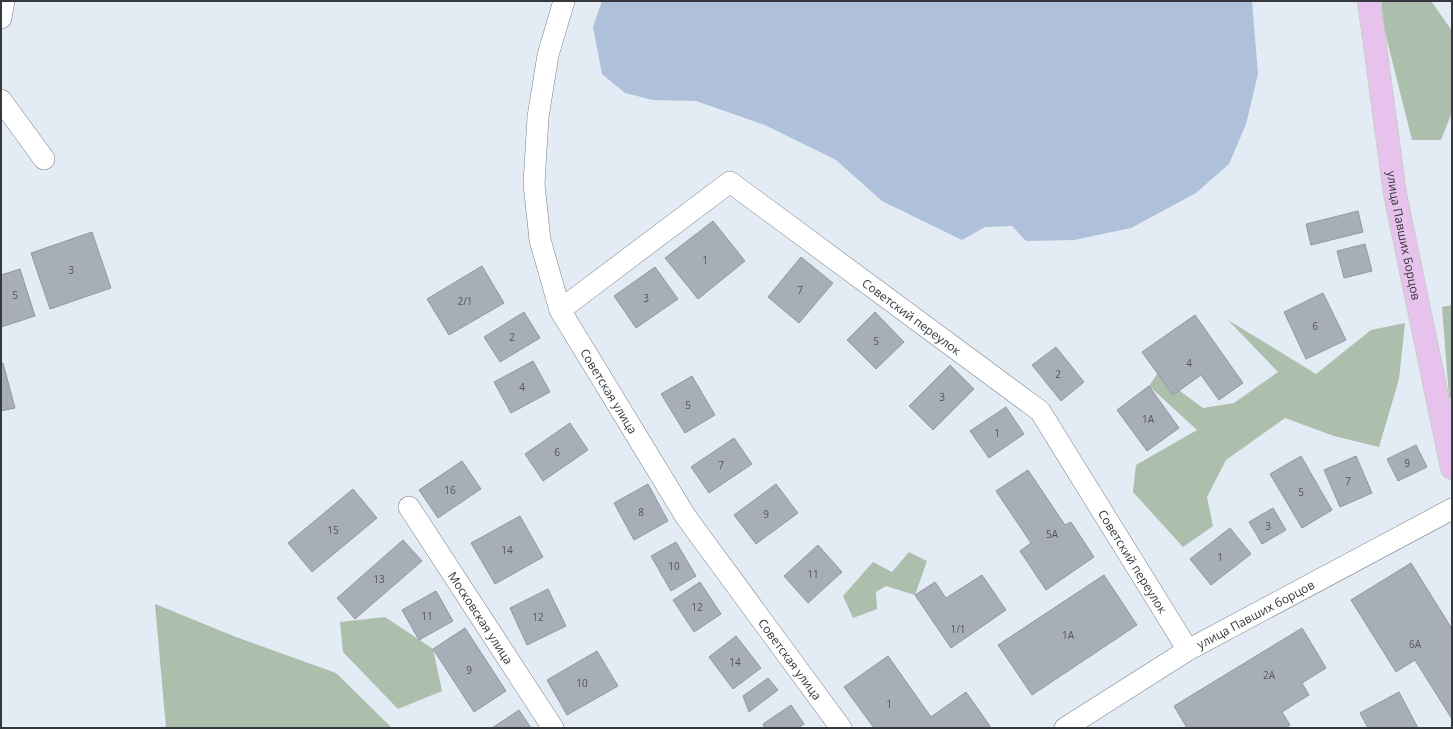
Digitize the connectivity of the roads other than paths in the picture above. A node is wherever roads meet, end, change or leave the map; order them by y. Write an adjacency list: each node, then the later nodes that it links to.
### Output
1 (4, 1): 4 (street)
2 (564, 1): 7 (street, Советская улица)
3 (1369, 1): 8 (main road, улица Павших Борцов)
4 (1, 18)
5 (1, 100): 6 (street)
6 (44, 159)
7 (560, 310): 11 (street, Советский переулок); 13 (street, Советская улица)
8 (1452, 468)
9 (410, 507): 12 (street, Московская улица)
10 (1452, 509): 11 (street, улица Павших борцов)
11 (1188, 650): 14 (street, улица Павших борцов)
12 (553, 728)
13 (841, 728)
14 (1065, 728)

